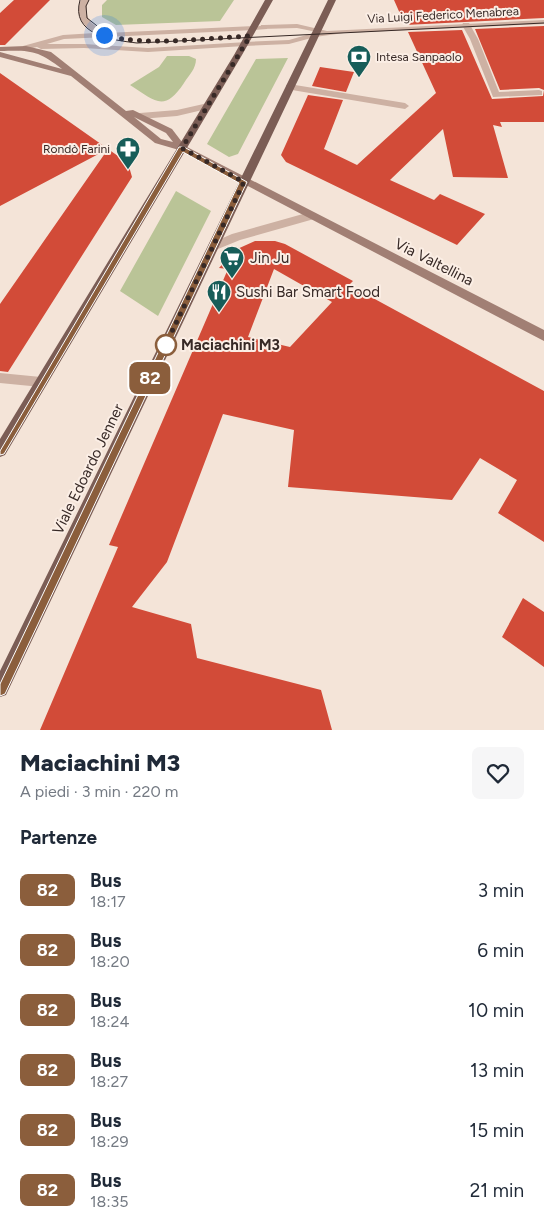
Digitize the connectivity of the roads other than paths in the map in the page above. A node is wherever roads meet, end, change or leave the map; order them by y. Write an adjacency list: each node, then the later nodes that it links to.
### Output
1 (85, 0): 8 (street)
2 (269, 0): 6 (main road)
3 (332, 0): 7 (main road, Viale Edoardo Jenner)
4 (544, 22): 5 (street, Via Luigi Federico Menabrea)
5 (466, 25): 7 (street, Via Luigi Federico Menabrea); 16 (street)
6 (254, 28): 7 (street); 8 (street); 9 (main road)
7 (317, 32): 10 (street); 15 (main road, Viale Edoardo Jenner)
8 (104, 35): 9 (street); 11 (street)
9 (250, 36): 10 (main road)
10 (244, 44): 11 (street); 18 (main road)
11 (26, 48): 12 (main road); 14 (main road)
12 (0, 49)
13 (0, 54): 14 (main road)
14 (74, 76): 17 (main road)
15 (289, 88): 19 (street); 22 (main road, Viale Edoardo Jenner)
16 (539, 93)
17 (113, 104): 20 (main road); 21 (main road)
18 (208, 106): 20 (street); 21 (main road)
19 (405, 106)
20 (140, 116): 21 (main road)
21 (182, 148): 22 (main road, Via Valtellina); 27 (main road)
22 (244, 182): 23 (main road, Via Valtellina); 24 (main road, Viale Edoardo Jenner)
23 (310, 216): 24 (street); 25 (main road, Via Valtellina)
24 (213, 247): 29 (main road, Viale Edoardo Jenner)
25 (544, 336)
26 (0, 378): 27 (street)
27 (41, 382): 28 (main road)
28 (0, 451)
29 (0, 689)

